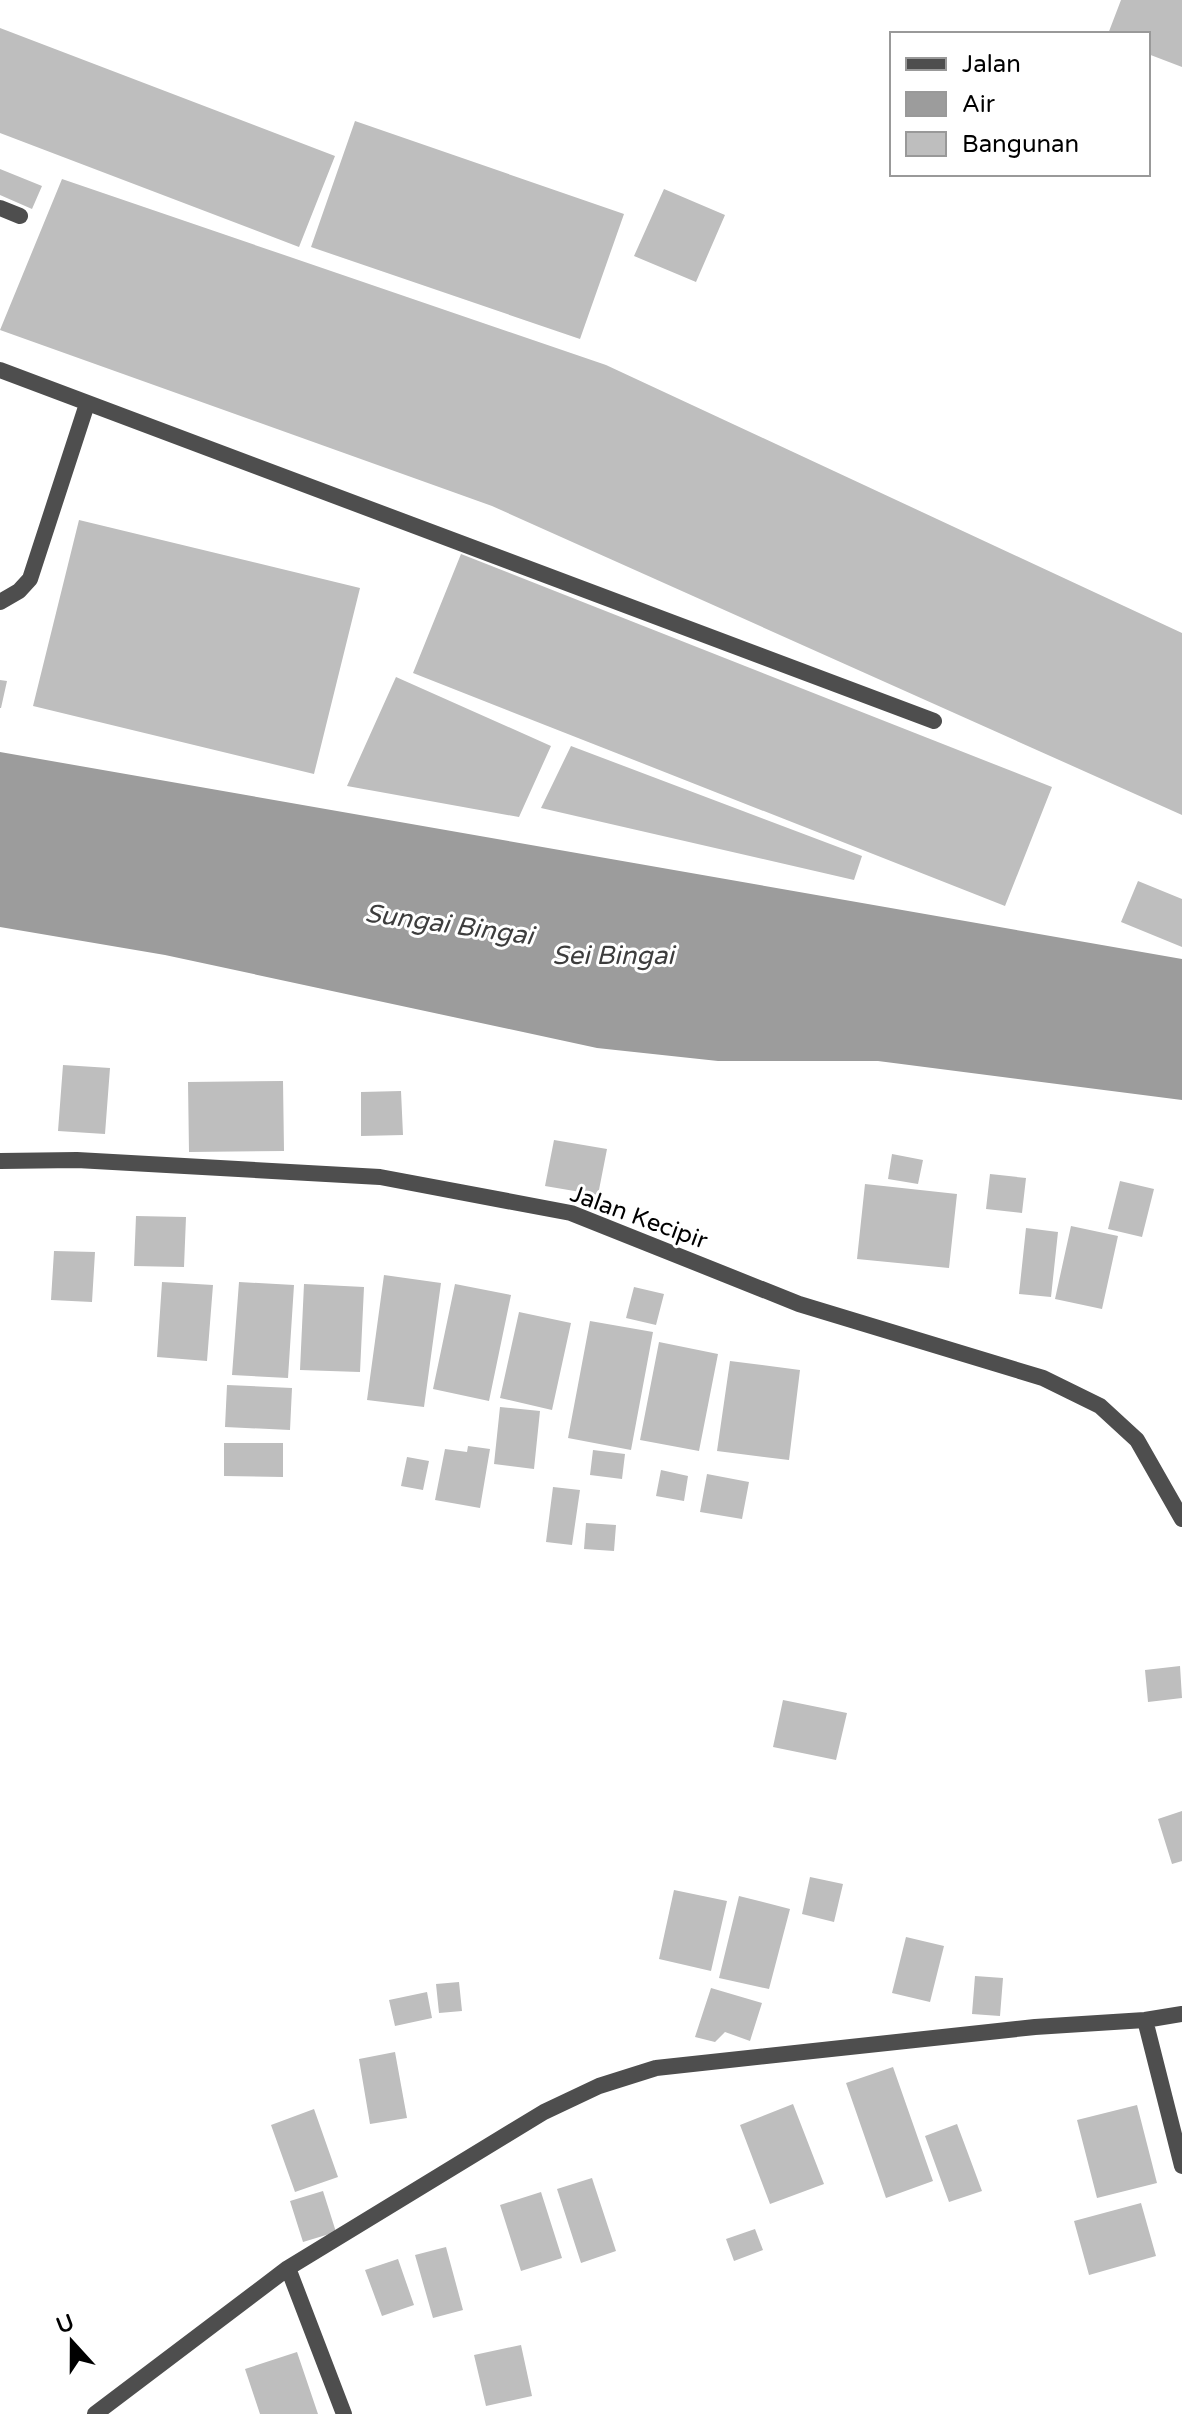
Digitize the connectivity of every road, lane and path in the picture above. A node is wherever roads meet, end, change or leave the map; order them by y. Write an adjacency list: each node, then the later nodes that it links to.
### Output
1 (0, 208): 2 (street)
2 (20, 216)
3 (0, 370): 4 (street)
4 (87, 404): 5 (street); 6 (street)
5 (0, 602)
6 (934, 721)
7 (0, 1161): 8 (street, Jalan Kecipir)
8 (1182, 1519)
9 (1182, 2014): 10 (street)
10 (1145, 2020): 11 (street); 12 (street)
11 (1182, 2166)
12 (288, 2268): 13 (street); 14 (street)
13 (95, 2414)
14 (344, 2414)

